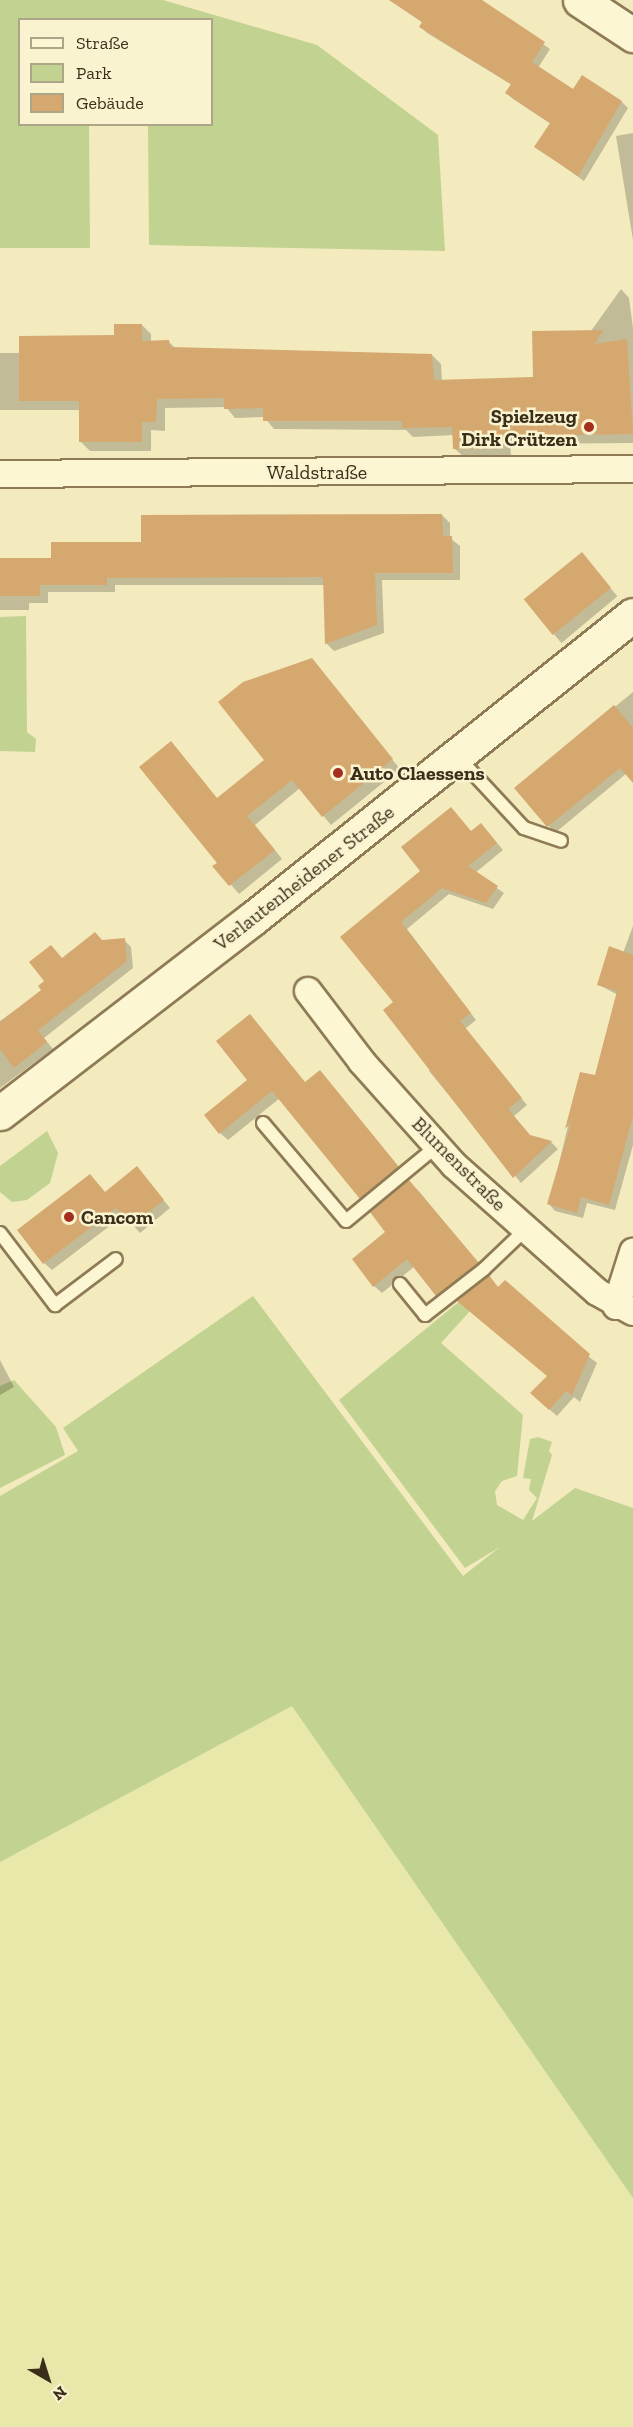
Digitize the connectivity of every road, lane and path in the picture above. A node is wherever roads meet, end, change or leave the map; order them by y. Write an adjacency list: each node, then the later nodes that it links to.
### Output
1 (580, 0): 2 (main road)
2 (633, 35)
3 (633, 469): 4 (street, Waldstraße)
4 (0, 474)
5 (633, 615): 6 (main road, Verlautenheidener Straße)
6 (458, 757): 7 (lane); 9 (main road, Verlautenheidener Straße)
7 (561, 841)
8 (308, 991): 11 (street, Blumenstraße)
9 (0, 1113)
10 (263, 1123): 11 (lane)
11 (437, 1146): 12 (street, Blumenstraße)
12 (526, 1229): 16 (lane); 17 (street, Blumenstraße)
13 (0, 1233): 15 (lane)
14 (633, 1252): 17 (street)
15 (116, 1259)
16 (400, 1284)
17 (625, 1309)

